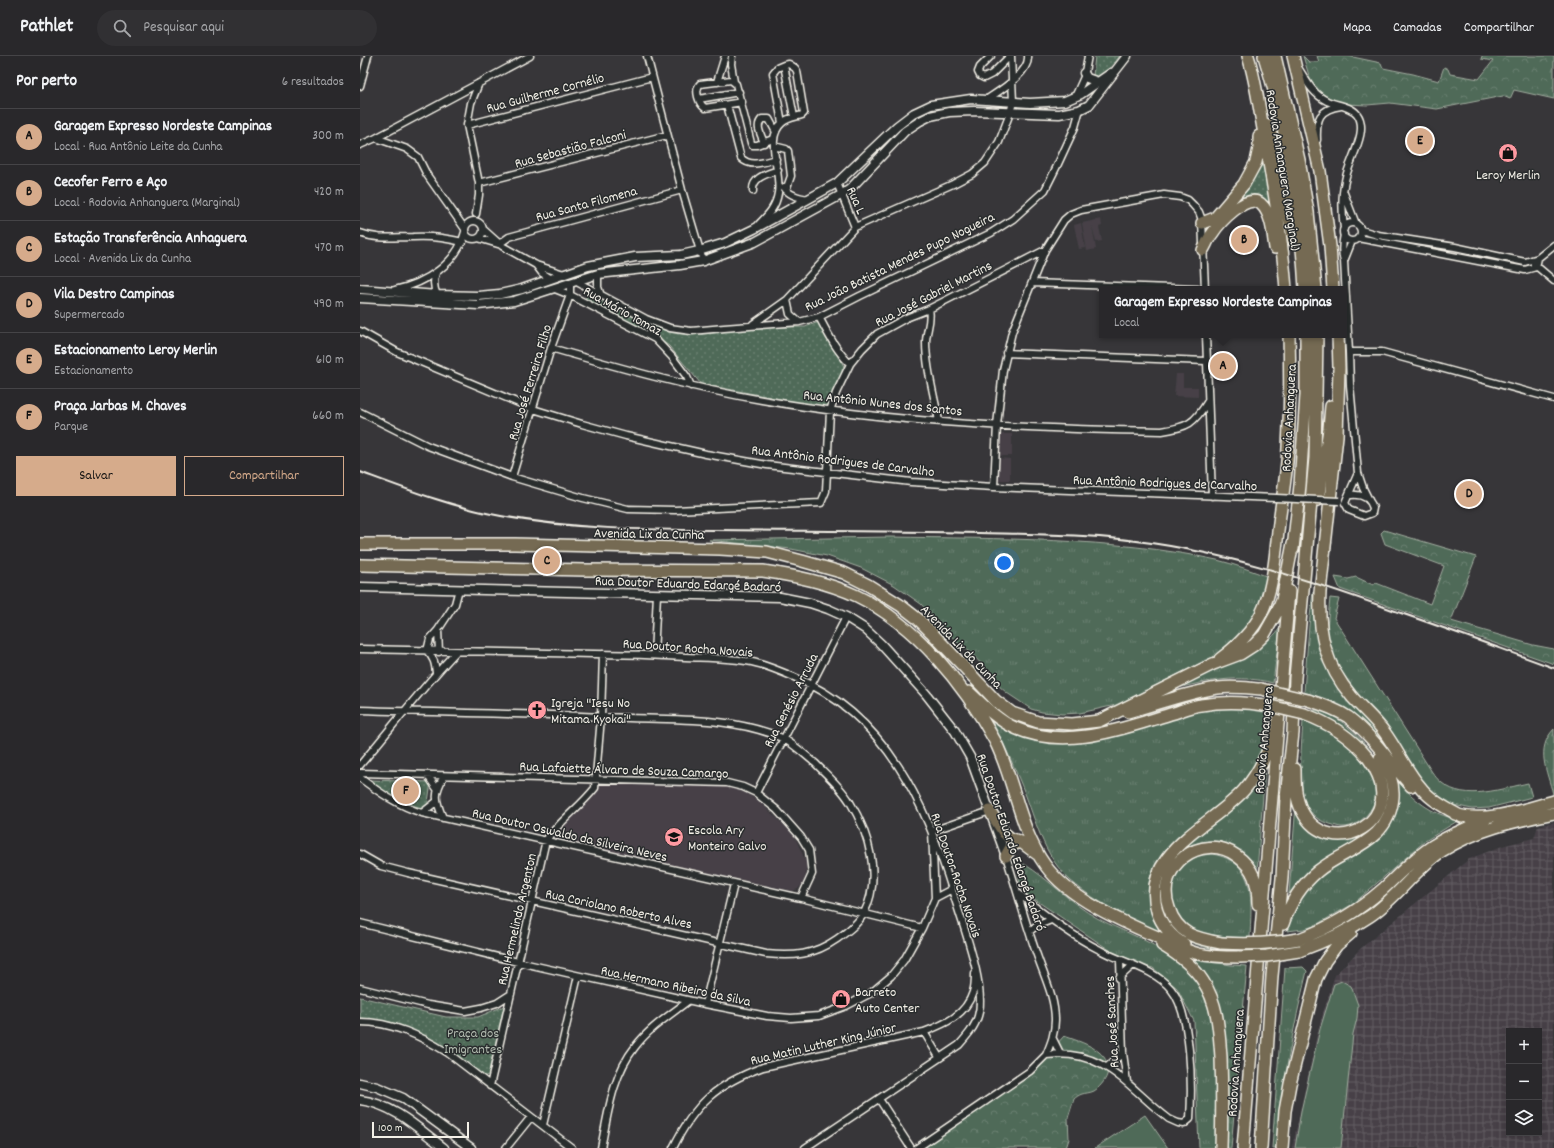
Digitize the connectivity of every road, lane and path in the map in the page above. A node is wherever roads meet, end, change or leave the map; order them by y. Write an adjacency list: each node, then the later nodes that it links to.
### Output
1 (368, 56): 25 (street)
2 (530, 56): 24 (street)
3 (647, 56): 19 (street)
4 (725, 56): 21 (street)
5 (730, 56): 22 (street)
6 (991, 56): 7 (street)
7 (1011, 56): 20 (street)
8 (1028, 56): 20 (street)
9 (1088, 56): 18 (street)
10 (1127, 56): 16 (street)
11 (1248, 56): 17 (highway, Rodovia Anhanguera (Marginal))
12 (1264, 56): 100 (highway)
13 (1275, 56): 101 (highway)
14 (1294, 58): 35 (street); 50 (highway, Rodovia Anhanguera (Marginal))
15 (784, 65): 39 (street); 39 (street); 40 (street)
16 (1116, 69): 23 (street); 33 (street)
17 (1253, 71): 36 (highway, Rodovia Anhanguera (Marginal)); 99 (highway)
18 (1084, 75): 23 (street); 26 (street); 28 (street)
19 (652, 77): 41 (street, Rua Guilherme Cornélio); 43 (street)
20 (1012, 81): 30 (street); 32 (street)
21 (717, 82): 22 (street); 29 (street)
22 (734, 82): 27 (street)
23 (1098, 82): 26 (street)
24 (479, 83): 41 (street); 44 (street)
25 (360, 86)
26 (1087, 90): 28 (street); 33 (street)
27 (739, 92): 29 (street); 31 (street)
28 (1075, 97): 32 (street); 37 (street)
29 (699, 99): 34 (street)
30 (986, 100): 32 (street); 53 (street)
31 (742, 102): 34 (street); 45 (street)
32 (1013, 102): 38 (street)
33 (1091, 102): 37 (street)
34 (727, 105): 48 (street)
35 (1341, 106): 50 (street); 57 (street)
36 (1259, 107): 64 (highway); 98 (highway, Rodovia Anhanguera (Marginal))
37 (1080, 109): 38 (street); 114 (street, Rua João Batista Mendes Pupo Nogueira)
38 (1010, 113): 58 (street); 66 (street)
39 (794, 117): 40 (street)
40 (782, 123): 42 (street)
41 (467, 125): 52 (street)
42 (776, 132): 45 (street); 46 (street)
43 (667, 135): 52 (street, Rua Sebastião Falconi); 54 (street)
44 (376, 138): 47 (street); 61 (street)
45 (764, 142): 46 (street)
46 (773, 143): 48 (street); 55 (street)
47 (360, 145)
48 (776, 159): 49 (street)
49 (778, 170): 51 (street); 56 (street)
50 (1320, 172): 102 (highway, Rodovia Anhanguera (Marginal))
51 (779, 179): 55 (street); 68 (street)
52 (479, 184): 60 (street)
53 (836, 184): 58 (street, Rua L); 59 (street)
54 (682, 190): 77 (street, Rua Santa Filomena); 81 (street)
55 (786, 190): 59 (street)
56 (753, 191)
57 (1343, 192): 65 (street); 71 (street)
58 (841, 195): 66 (street, Rua L); 83 (street)
59 (810, 199): 68 (street)
60 (476, 214): 62 (street); 63 (street)
61 (459, 218): 62 (street); 69 (street)
62 (470, 222): 63 (street); 69 (street)
63 (478, 222): 67 (street)
64 (1202, 223): 79 (street); 80 (street)
65 (1356, 224): 70 (street); 71 (street)
66 (855, 227): 111 (street)
67 (483, 229): 74 (street); 77 (street)
68 (754, 229): 81 (street)
69 (465, 230): 73 (street); 76 (street)
70 (1361, 230): 75 (street); 85 (street)
71 (1344, 232): 75 (street); 84 (street)
72 (360, 233): 76 (street)
73 (471, 238): 74 (street); 76 (street)
74 (478, 238): 77 (street)
75 (1355, 240): 84 (street); 87 (street)
76 (463, 242): 88 (street)
77 (499, 244): 86 (street)
78 (1554, 245): 82 (street)
79 (1045, 250): 94 (street); 113 (street, Rua José Gabriel Martins)
80 (1203, 250): 96 (street); 97 (highway)
81 (700, 251): 83 (street); 89 (street)
82 (1538, 258): 85 (street); 87 (street)
83 (703, 261): 90 (street)
84 (1344, 261): 103 (street)
85 (1532, 261): 87 (street)
86 (536, 265): 89 (street); 91 (street)
87 (1536, 267): 92 (street)
88 (436, 273): 106 (street); 107 (street)
89 (564, 274): 91 (street); 93 (street)
90 (598, 274): 93 (street); 108 (street)
91 (550, 278): 105 (street); 107 (street)
92 (1554, 281)
93 (573, 282): 105 (street); 108 (street, Rua João Batista Mendes Pupo Nogueira); 109 (street, Rua Mário Tomaz)
94 (1032, 284): 95 (street); 126 (street)
95 (1099, 286)
96 (1205, 286)
97 (1284, 286)
98 (1285, 286)
99 (1302, 286)
100 (1303, 286)
101 (1316, 286)
102 (1333, 286)
103 (1346, 286)
104 (360, 288): 106 (street)
105 (555, 289): 109 (street, Rua Mário Tomaz); 110 (street)
106 (393, 290): 107 (street)
107 (437, 294)
108 (600, 294): 116 (street, Rua João Batista Mendes Pupo Nogueira)
109 (570, 295): 124 (street, Rua José Ferreira Filho); 129 (street, Rua Mário Tomaz)
110 (360, 298)
111 (787, 300): 115 (street); 116 (street)
112 (1347, 306): 125 (street)
113 (929, 309): 128 (street, Rua José Gabriel Martins); 135 (street)
114 (819, 317): 115 (street, Rua João Batista Mendes Pupo Nogueira); 128 (street)
115 (799, 322): 116 (street, Rua João Batista Mendes Pupo Nogueira)
116 (752, 325)
117 (360, 331): 132 (street, Rua Antônio Rodrigues de Carvalho)
118 (1206, 338): 127 (street)
119 (1289, 338): 162 (highway)
120 (1306, 338): 146 (highway, Rodovia Anhanguera)
121 (1317, 338): 149 (highway, Rodovia Anhanguera)
122 (1334, 338): 149 (highway)
123 (1338, 338): 188 (highway)
124 (551, 348): 129 (street, Rua Antônio Nunes dos Santos); 132 (street, Rua José Ferreira Filho)
125 (1350, 352): 130 (street); 138 (street)
126 (1006, 353): 127 (street); 136 (street)
127 (1206, 361): 131 (street)
128 (850, 364): 133 (street, Rua José Gabriel Martins)
129 (691, 386): 133 (street, Rua Antônio Nunes dos Santos)
130 (1554, 399)
131 (1208, 401): 136 (street, Rua Antônio Nunes dos Santos); 141 (street)
132 (533, 409): 137 (street, Rua Antônio Rodrigues de Carvalho); 139 (street, Rua José Ferreira Filho)
133 (830, 411): 135 (street, Rua Antônio Nunes dos Santos); 137 (street, Rua José Gabriel Martins)
134 (360, 412): 139 (street)
135 (939, 421): 136 (street, Rua Antônio Nunes dos Santos)
136 (997, 425): 140 (street)
137 (827, 473): 139 (street, Rua José Gabriel Martins); 140 (street, Rua Antônio Rodrigues de Carvalho)
138 (1358, 473): 142 (street); 143 (street)
139 (512, 477)
140 (994, 487): 141 (street, Rua Antônio Rodrigues de Carvalho)
141 (1212, 496): 144 (street, Rua Antônio Rodrigues de Carvalho, bridge)
142 (1348, 496): 143 (street); 144 (street)
143 (1369, 500): 144 (street)
144 (1342, 502)
145 (360, 540): 148 (street)
146 (1293, 543): 162 (highway, Avenida Lix da Cunha); 166 (highway, Rodovia Anhanguera)
147 (360, 544): 148 (highway, Avenida Lix da Cunha)
148 (371, 544): 171 (highway, Avenida Lix da Cunha)
149 (1307, 552): 172 (highway, Rodovia Anhanguera)
150 (360, 565): 164 (highway, Avenida Lix da Cunha)
151 (360, 587): 152 (street, Rua Doutor Eduardo Edargé Badaró)
152 (458, 589): 153 (street, Rua Doutor Eduardo Edargé Badaró); 155 (street)
153 (657, 594): 154 (street, Rua Doutor Eduardo Edargé Badaró); 161 (street)
154 (846, 617): 165 (street, Rua Genésio Arruda); 184 (street, Rua Doutor Eduardo Edargé Badaró)
155 (438, 630): 157 (street); 158 (street)
156 (360, 649): 157 (street, Rua Doutor Rocha Novais)
157 (427, 651): 158 (street, Rua Doutor Rocha Novais); 163 (street)
158 (439, 652): 159 (street, Rua Doutor Rocha Novais)
159 (455, 653): 160 (street, Rua Doutor Rocha Novais); 163 (street)
160 (603, 654): 161 (street, Rua Doutor Rocha Novais); 170 (street, Rua Hermelindo Argenton)
161 (654, 655): 165 (street, Rua Doutor Rocha Novais)
162 (1213, 664): 171 (highway, Avenida Lix da Cunha)
163 (436, 673): 168 (street)
164 (954, 678): 166 (highway); 196 (highway, Avenida Lix da Cunha)
165 (811, 684): 173 (street, Rua Genésio Arruda); 191 (street, Rua Doutor Rocha Novais)
166 (1275, 708): 172 (highway, bridge); 213 (highway); 220 (highway, Rodovia Anhanguera)
167 (360, 710): 168 (street)
168 (405, 712): 170 (street); 174 (street)
169 (1347, 716): 171 (highway, bridge); 188 (highway); 209 (highway)
170 (601, 717): 173 (street); 179 (street, Rua Hermelindo Argenton)
171 (1099, 721)
172 (1294, 733): 197 (highway, Rodovia Anhanguera)
173 (784, 739): 181 (street, Rua Genésio Arruda); 204 (street)
174 (360, 765)
175 (360, 773): 176 (street, Rua Lafaiette Álvaro de Souza Camargo)
176 (428, 776): 177 (street, Rua Lafaiette Álvaro de Souza Camargo); 180 (street)
177 (444, 776): 179 (street, Rua Lafaiette Álvaro de Souza Camargo); 180 (street)
178 (360, 778): 186 (street, Rua Doutor Oswaldo da Silveira Neves)
179 (596, 778): 181 (street, Rua Lafaiette Álvaro de Souza Camargo); 192 (street, Rua Hermelindo Argenton)
180 (437, 788): 183 (street)
181 (756, 793): 201 (street, Rua Lafaiette Álvaro de Souza Camargo)
182 (1554, 801): 185 (highway)
183 (436, 802): 186 (street); 190 (street)
184 (990, 811): 191 (street); 193 (highway); 195 (street, Rua Doutor Eduardo Edargé Badaró)
185 (1538, 811): 187 (highway); 189 (highway); 205 (highway)
186 (422, 813): 190 (street, Rua Doutor Oswaldo da Silveira Neves)
187 (1554, 813)
188 (1462, 816): 189 (highway)
189 (1492, 816): 220 (highway, bridge)
190 (443, 818): 192 (street, Rua Doutor Oswaldo da Silveira Neves)
191 (932, 831): 199 (street, Rua Doutor Rocha Novais); 202 (street, Rua Hermano Ribeiro da Silva)
192 (546, 840): 198 (street, Rua Doutor Oswaldo da Silveira Neves); 203 (street, Rua Hermelindo Argenton)
193 (1021, 842): 195 (highway); 196 (highway)
194 (360, 854): 203 (street, Rua Coriolano Roberto Alves)
195 (1006, 856): 200 (street, Rua Doutor Eduardo Edargé Badaró)
196 (1041, 858): 208 (highway, Avenida Lix da Cunha)
197 (1282, 878): 209 (highway); 253 (highway, Rodovia Anhanguera)
198 (734, 884): 201 (street, Rua Doutor Oswaldo da Silveira Neves); 212 (street)
199 (952, 889): 202 (street); 217 (street, Rua Doutor Rocha Novais)
200 (1018, 893): 206 (street); 211 (street, Rua Doutor Eduardo Edargé Badaró)
201 (800, 898): 204 (street, Rua Doutor Oswaldo da Silveira Neves)
202 (935, 898): 210 (street, Rua Hermano Ribeiro da Silva)
203 (532, 902): 212 (street, Rua Coriolano Roberto Alves); 215 (street, Rua Hermelindo Argenton)
204 (864, 913): 210 (street, Rua Doutor Oswaldo da Silveira Neves); 212 (street, Rua Coriolano Roberto Alves)
205 (1370, 916): 213 (highway, bridge); 255 (highway)
206 (1051, 920): 211 (street); 214 (street)
207 (360, 924): 215 (street, Rua Hermano Ribeiro da Silva)
208 (1127, 924): 213 (highway); 250 (highway)
209 (1283, 924): 254 (highway)
210 (922, 928): 224 (street, Rua Hermano Ribeiro da Silva)
211 (1030, 931): 227 (street, Rua Doutor Eduardo Edargé Badaró)
212 (719, 943): 224 (street)
213 (1222, 957)
214 (1120, 960): 216 (street); 219 (street, Rua José Sanches)
215 (518, 962): 218 (street, Rua Hermano Ribeiro da Silva); 222 (street, Rua Hermelindo Argenton)
216 (1133, 965): 219 (street); 233 (street)
217 (976, 970): 226 (street, Rua Matin Luther King Júnior); 231 (street, Rua Doutor Rocha Novais)
218 (578, 976): 223 (street, Rua Hermano Ribeiro da Silva); 240 (street)
219 (1119, 978): 229 (street, Rua José Sanches)
220 (1256, 983): 236 (highway, Rodovia Anhanguera)
221 (360, 988): 222 (street)
222 (511, 994): 235 (street, Rua Hermelindo Argenton)
223 (688, 1001): 224 (street, Rua Hermano Ribeiro da Silva); 245 (street)
224 (705, 1004)
225 (360, 1022): 235 (street)
226 (924, 1032): 231 (street); 246 (street, Rua Matin Luther King Júnior)
227 (1053, 1038): 228 (street); 230 (street, Rua Doutor Eduardo Edargé Badaró)
228 (1060, 1053): 230 (street); 232 (street)
229 (1123, 1053): 232 (street); 233 (street, Rua José Sanches)
230 (1046, 1054): 249 (street, Rua Doutor Eduardo Edargé Badaró)
231 (939, 1057): 237 (street, Rua Doutor Rocha Novais)
232 (1107, 1067): 233 (street)
233 (1126, 1082)
234 (360, 1083): 242 (street)
235 (490, 1086): 239 (street)
236 (1248, 1090): 251 (highway); 252 (highway, Rodovia Anhanguera)
237 (879, 1099): 247 (street, Rua Doutor Rocha Novais); 248 (street)
238 (360, 1100): 241 (street)
239 (531, 1117): 240 (street); 243 (street)
240 (543, 1125): 244 (street)
241 (444, 1148)
242 (471, 1148)
243 (506, 1148)
244 (572, 1148)
245 (601, 1148)
246 (673, 1148)
247 (805, 1148)
248 (911, 1148)
249 (917, 1148)
250 (1221, 1148)
251 (1238, 1148)
252 (1243, 1148)
253 (1261, 1148)
254 (1267, 1148)
255 (1282, 1148)

